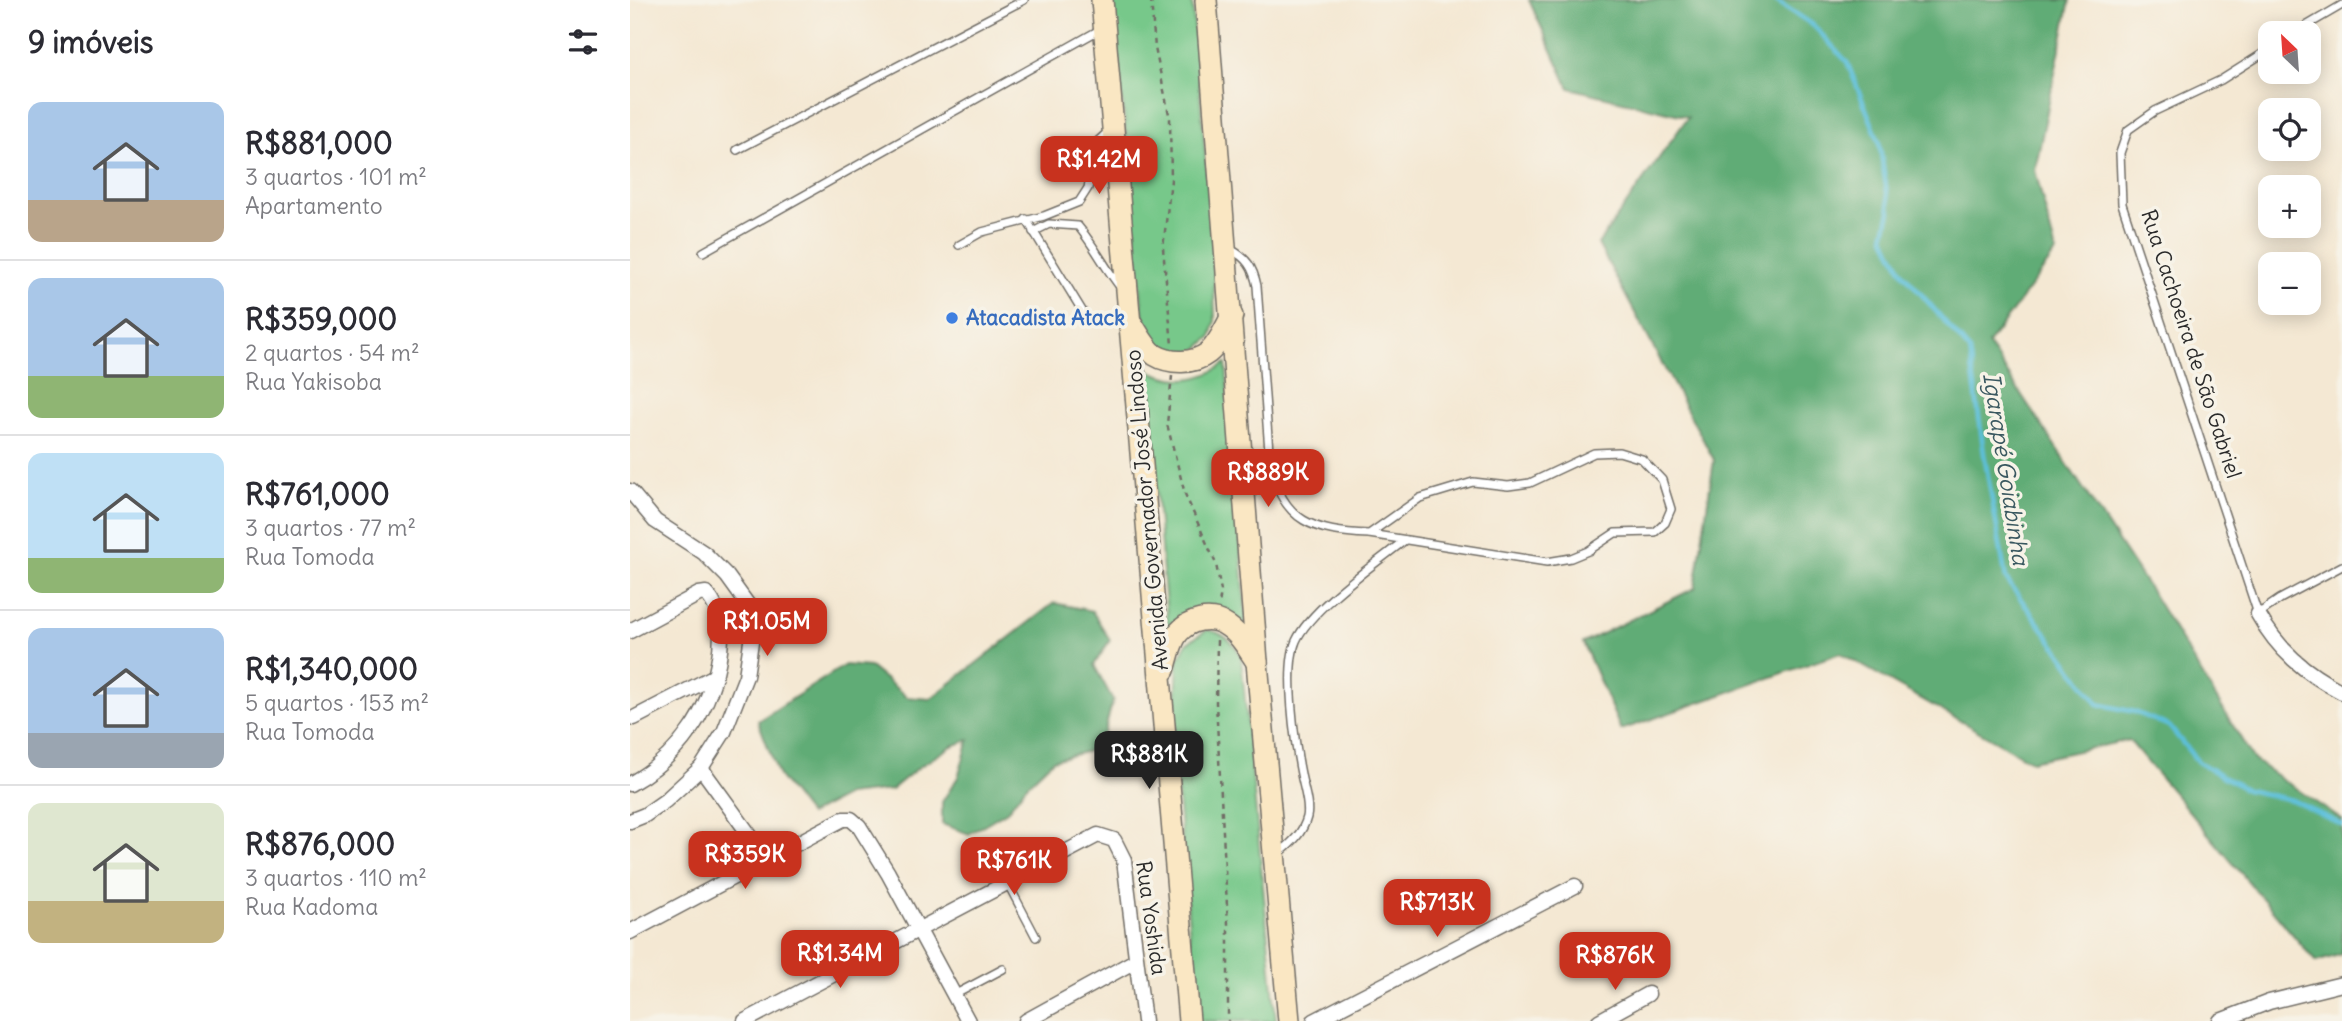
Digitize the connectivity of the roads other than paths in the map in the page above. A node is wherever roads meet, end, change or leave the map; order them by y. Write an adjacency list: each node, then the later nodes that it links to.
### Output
1 (1024, 0): 9 (lane)
2 (1102, 0): 6 (main road, Avenida Governador José Lindoso)
3 (1206, 0): 13 (main road)
4 (2342, 5): 5 (lane)
5 (2315, 21)
6 (1105, 27): 8 (main road, Avenida Governador José Lindoso); 14 (lane)
7 (2258, 57): 23 (lane, Rua Cachoeira de São Gabriel)
8 (1114, 128): 10 (lane); 15 (main road, Avenida Governador José Lindoso)
9 (737, 150)
10 (1026, 219): 11 (lane); 12 (lane)
11 (1033, 232): 15 (lane); 17 (lane)
12 (959, 245)
13 (1226, 247): 16 (main road); 20 (lane)
14 (703, 252)
15 (1129, 297): 18 (main road, Avenida Governador José Lindoso)
16 (1232, 316): 18 (main road); 25 (main road)
17 (1086, 317)
18 (1132, 324): 27 (main road, Avenida Governador José Lindoso)
19 (630, 491): 30 (street)
20 (1369, 534): 21 (lane); 21 (lane)
21 (1405, 540): 33 (lane)
22 (2342, 566): 23 (lane)
23 (2258, 614): 28 (street, Rua Cachoeira de São Gabriel)
24 (630, 631): 26 (street)
25 (1257, 662): 27 (main road); 33 (main road)
26 (715, 676): 29 (street); 31 (street)
27 (1162, 681): 50 (main road, Avenida Governador José Lindoso)
28 (2342, 692)
29 (634, 718)
30 (701, 768): 32 (street); 34 (street)
31 (630, 783)
32 (630, 821)
33 (1275, 856): 51 (main road)
34 (767, 859): 37 (street); 38 (street)
35 (1007, 881): 37 (street); 39 (lane); 40 (street, Rua Yoshida)
36 (1575, 886): 45 (street)
37 (918, 929): 44 (street); 46 (street)
38 (630, 932)
39 (1036, 937)
40 (1135, 961): 48 (street); 49 (street, Rua Yoshida)
41 (1003, 969): 44 (lane)
42 (2342, 984): 54 (street)
43 (1648, 994): 53 (street)
44 (954, 995): 47 (street)
45 (1330, 1018): 52 (street)
46 (745, 1021)
47 (968, 1021)
48 (1026, 1021)
49 (1144, 1021)
50 (1189, 1021)
51 (1289, 1021)
52 (1314, 1021)
53 (1599, 1021)
54 (2220, 1021)

